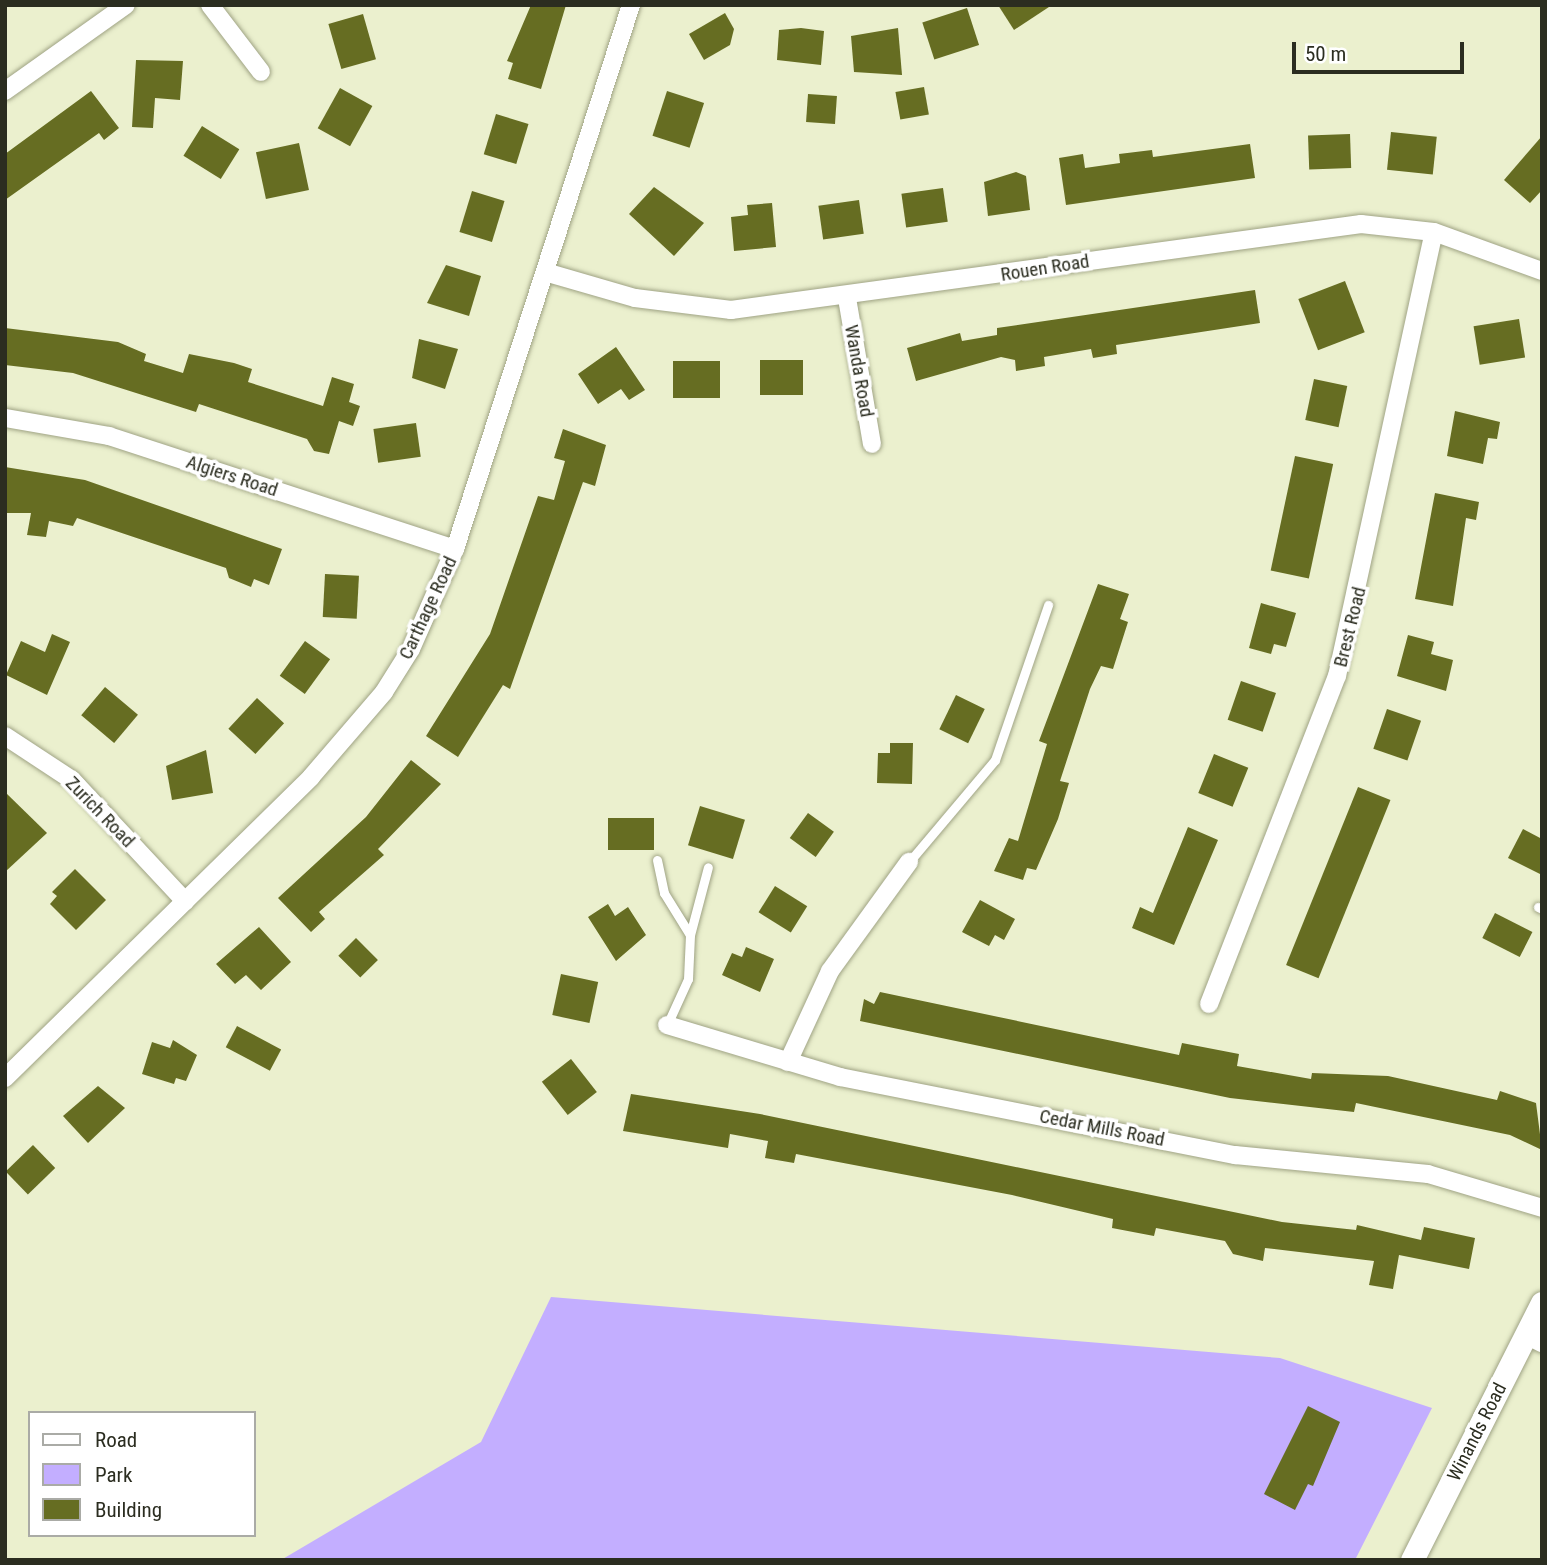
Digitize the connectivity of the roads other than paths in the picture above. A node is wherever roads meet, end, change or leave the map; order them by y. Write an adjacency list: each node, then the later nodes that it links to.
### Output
1 (126, 5): 5 (street)
2 (210, 5): 4 (street)
3 (631, 5): 8 (street, Carthage Road)
4 (261, 72)
5 (5, 91)
6 (1434, 232): 7 (street, Rouen Road); 9 (street, Rouen Road); 20 (street, Brest Road)
7 (1542, 271)
8 (545, 272): 9 (street, Rouen Road); 12 (street, Carthage Road)
9 (847, 298): 11 (street, Wanda Road)
10 (5, 418): 12 (street, Algiers Road)
11 (872, 444)
12 (455, 548): 18 (street, Carthage Road)
13 (1048, 605): 16 (lane)
14 (5, 736): 18 (street, Zurich Road)
15 (657, 860): 19 (lane)
16 (909, 862): 22 (street)
17 (708, 867): 19 (lane)
18 (185, 901): 23 (street, Carthage Road)
19 (690, 935): 21 (lane)
20 (1209, 1004)
21 (667, 1025): 22 (street, Cedar Mills Road)
22 (788, 1062): 24 (street, Cedar Mills Road)
23 (5, 1078)
24 (1542, 1208)
25 (1542, 1303): 26 (street, Winands Road)
26 (1534, 1339): 27 (street, Winands Road)
27 (1412, 1560)

